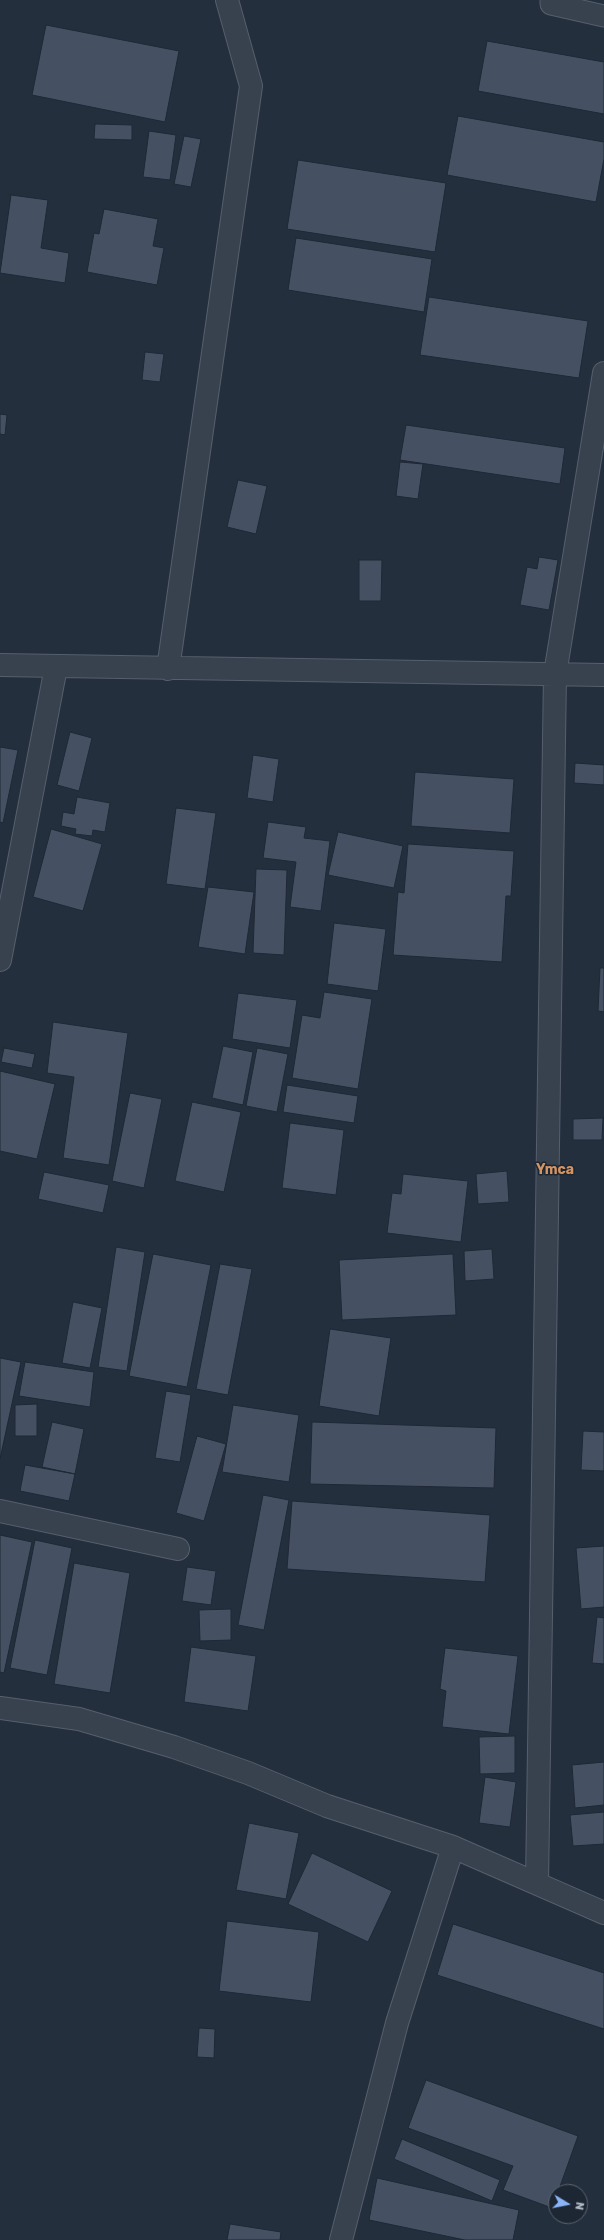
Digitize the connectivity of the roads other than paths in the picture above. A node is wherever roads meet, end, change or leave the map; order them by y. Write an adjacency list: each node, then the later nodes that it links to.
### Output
1 (227, 0): 7 (street)
2 (551, 0): 3 (lane)
3 (604, 16)
4 (604, 373): 8 (street)
5 (0, 665): 6 (street)
6 (56, 666): 7 (street); 10 (street)
7 (168, 669): 8 (street)
8 (555, 674): 9 (street); 15 (street)
9 (604, 675)
10 (0, 960)
11 (0, 1511): 12 (street)
12 (178, 1549)
13 (0, 1708): 14 (street)
14 (453, 1847): 15 (street); 17 (street)
15 (537, 1883): 16 (street)
16 (604, 1913)
17 (341, 2240)

